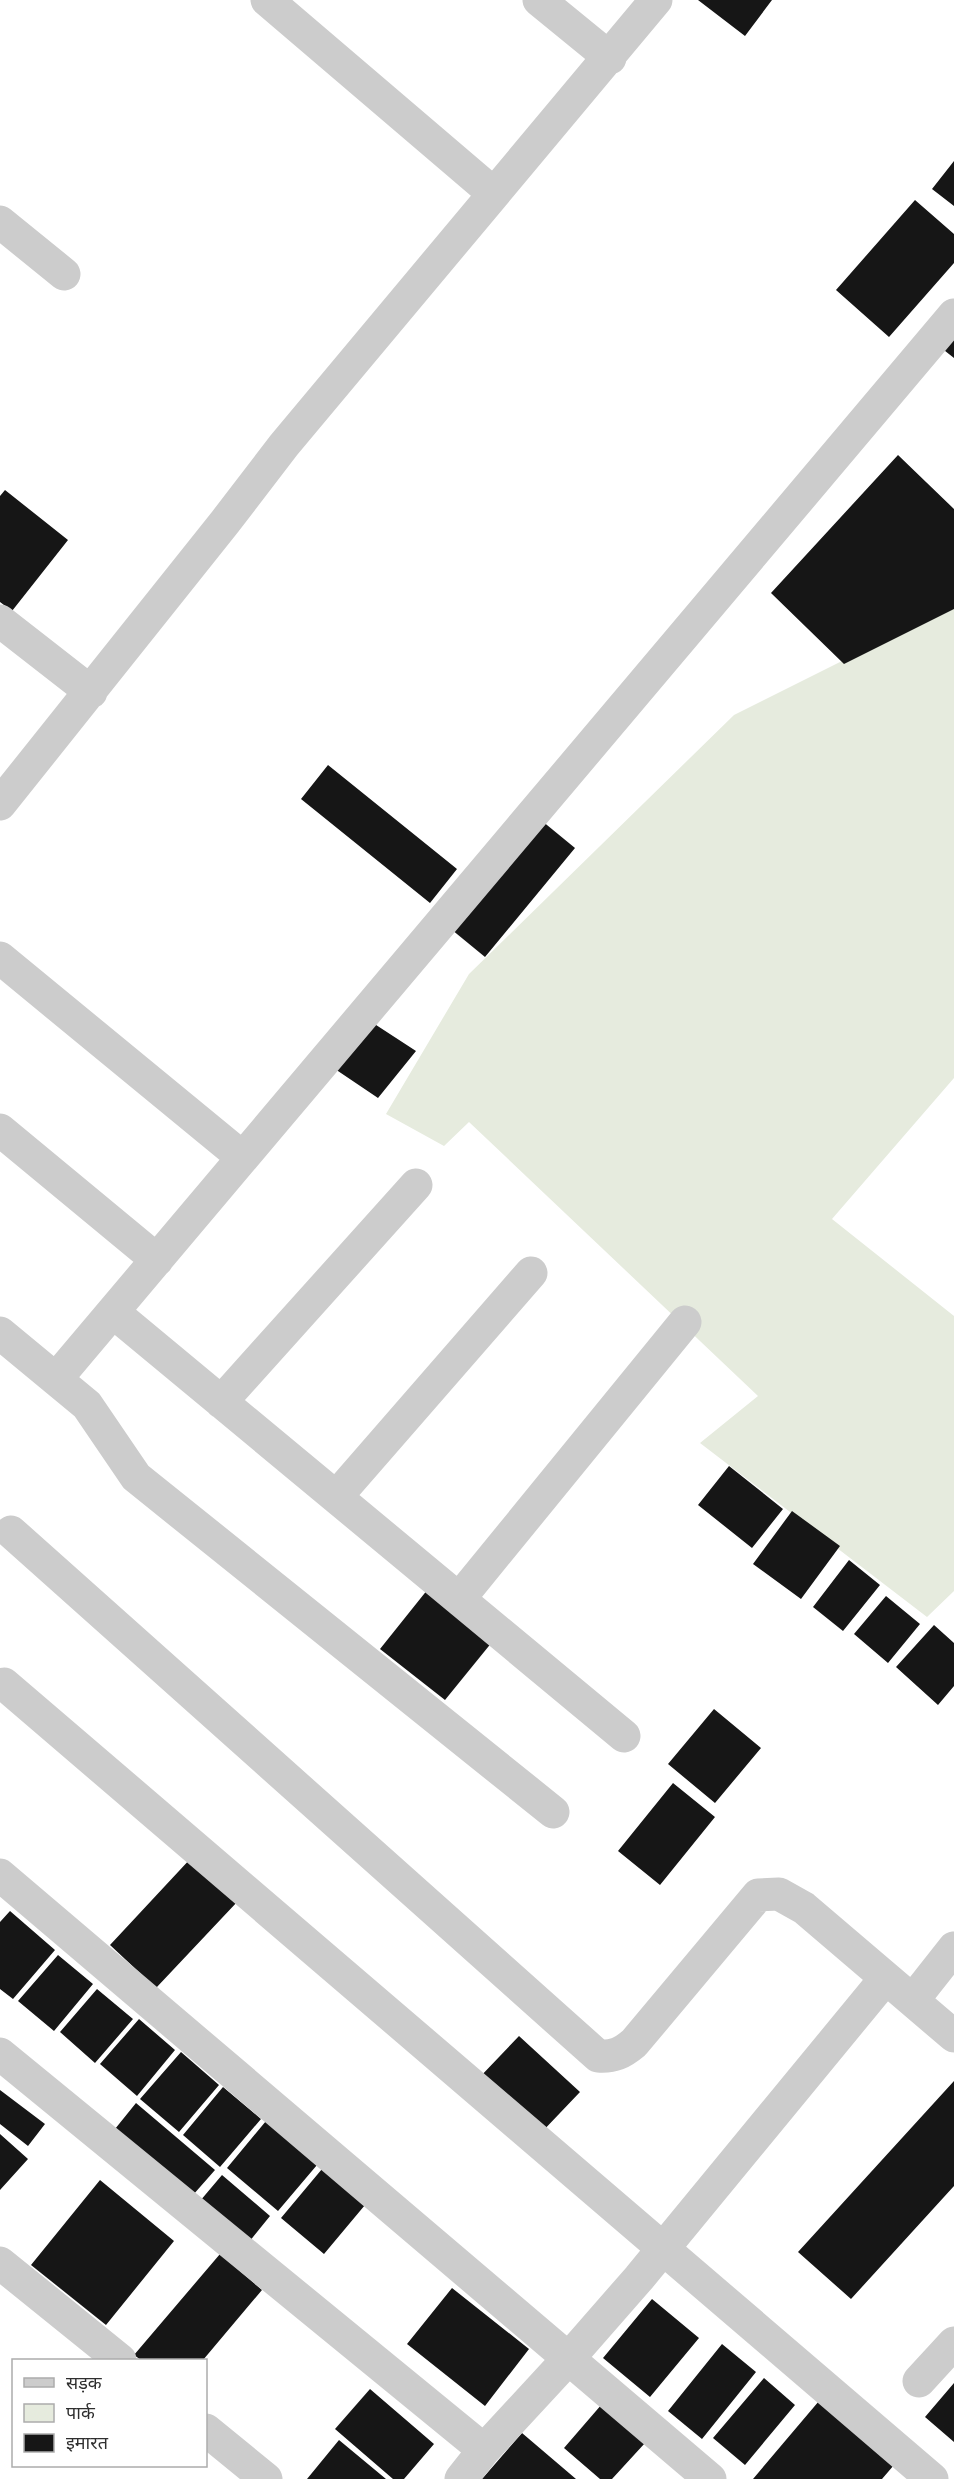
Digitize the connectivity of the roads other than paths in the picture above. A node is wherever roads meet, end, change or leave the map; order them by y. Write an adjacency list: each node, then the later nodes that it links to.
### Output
1 (267, 0): 5 (street)
2 (539, 0): 4 (street)
3 (656, 0): 4 (street)
4 (610, 58): 5 (street)
5 (493, 193): 10 (street)
6 (0, 222): 7 (street)
7 (64, 274)
8 (954, 315): 14 (street)
9 (0, 621): 10 (street)
10 (91, 692): 11 (street)
11 (0, 804)
12 (0, 958): 14 (street)
13 (0, 1130): 16 (street)
14 (243, 1157): 16 (street)
15 (416, 1185): 22 (street)
16 (157, 1260): 18 (street)
17 (531, 1273): 23 (street)
18 (113, 1312): 21 (street); 22 (street)
19 (685, 1322): 25 (street)
20 (0, 1333): 21 (street)
21 (56, 1379): 28 (street)
22 (221, 1402): 23 (street)
23 (336, 1497): 25 (street)
24 (11, 1532): 31 (street)
25 (459, 1599): 27 (street)
26 (0, 1685): 35 (street)
27 (624, 1736)
28 (553, 1812)
29 (0, 1875): 38 (street)
30 (954, 1948): 32 (street)
31 (885, 1979): 32 (street); 35 (street)
32 (913, 2000): 33 (street)
33 (954, 2036)
34 (0, 2054): 42 (street)
35 (663, 2248): 38 (street); 46 (street)
36 (0, 2263): 39 (street)
37 (954, 2343): 40 (street)
38 (569, 2358): 42 (street); 45 (street)
39 (118, 2359)
40 (919, 2381)
41 (207, 2431): 43 (street)
42 (484, 2450): 44 (street)
43 (266, 2479)
44 (461, 2479)
45 (710, 2479)
46 (932, 2479)

